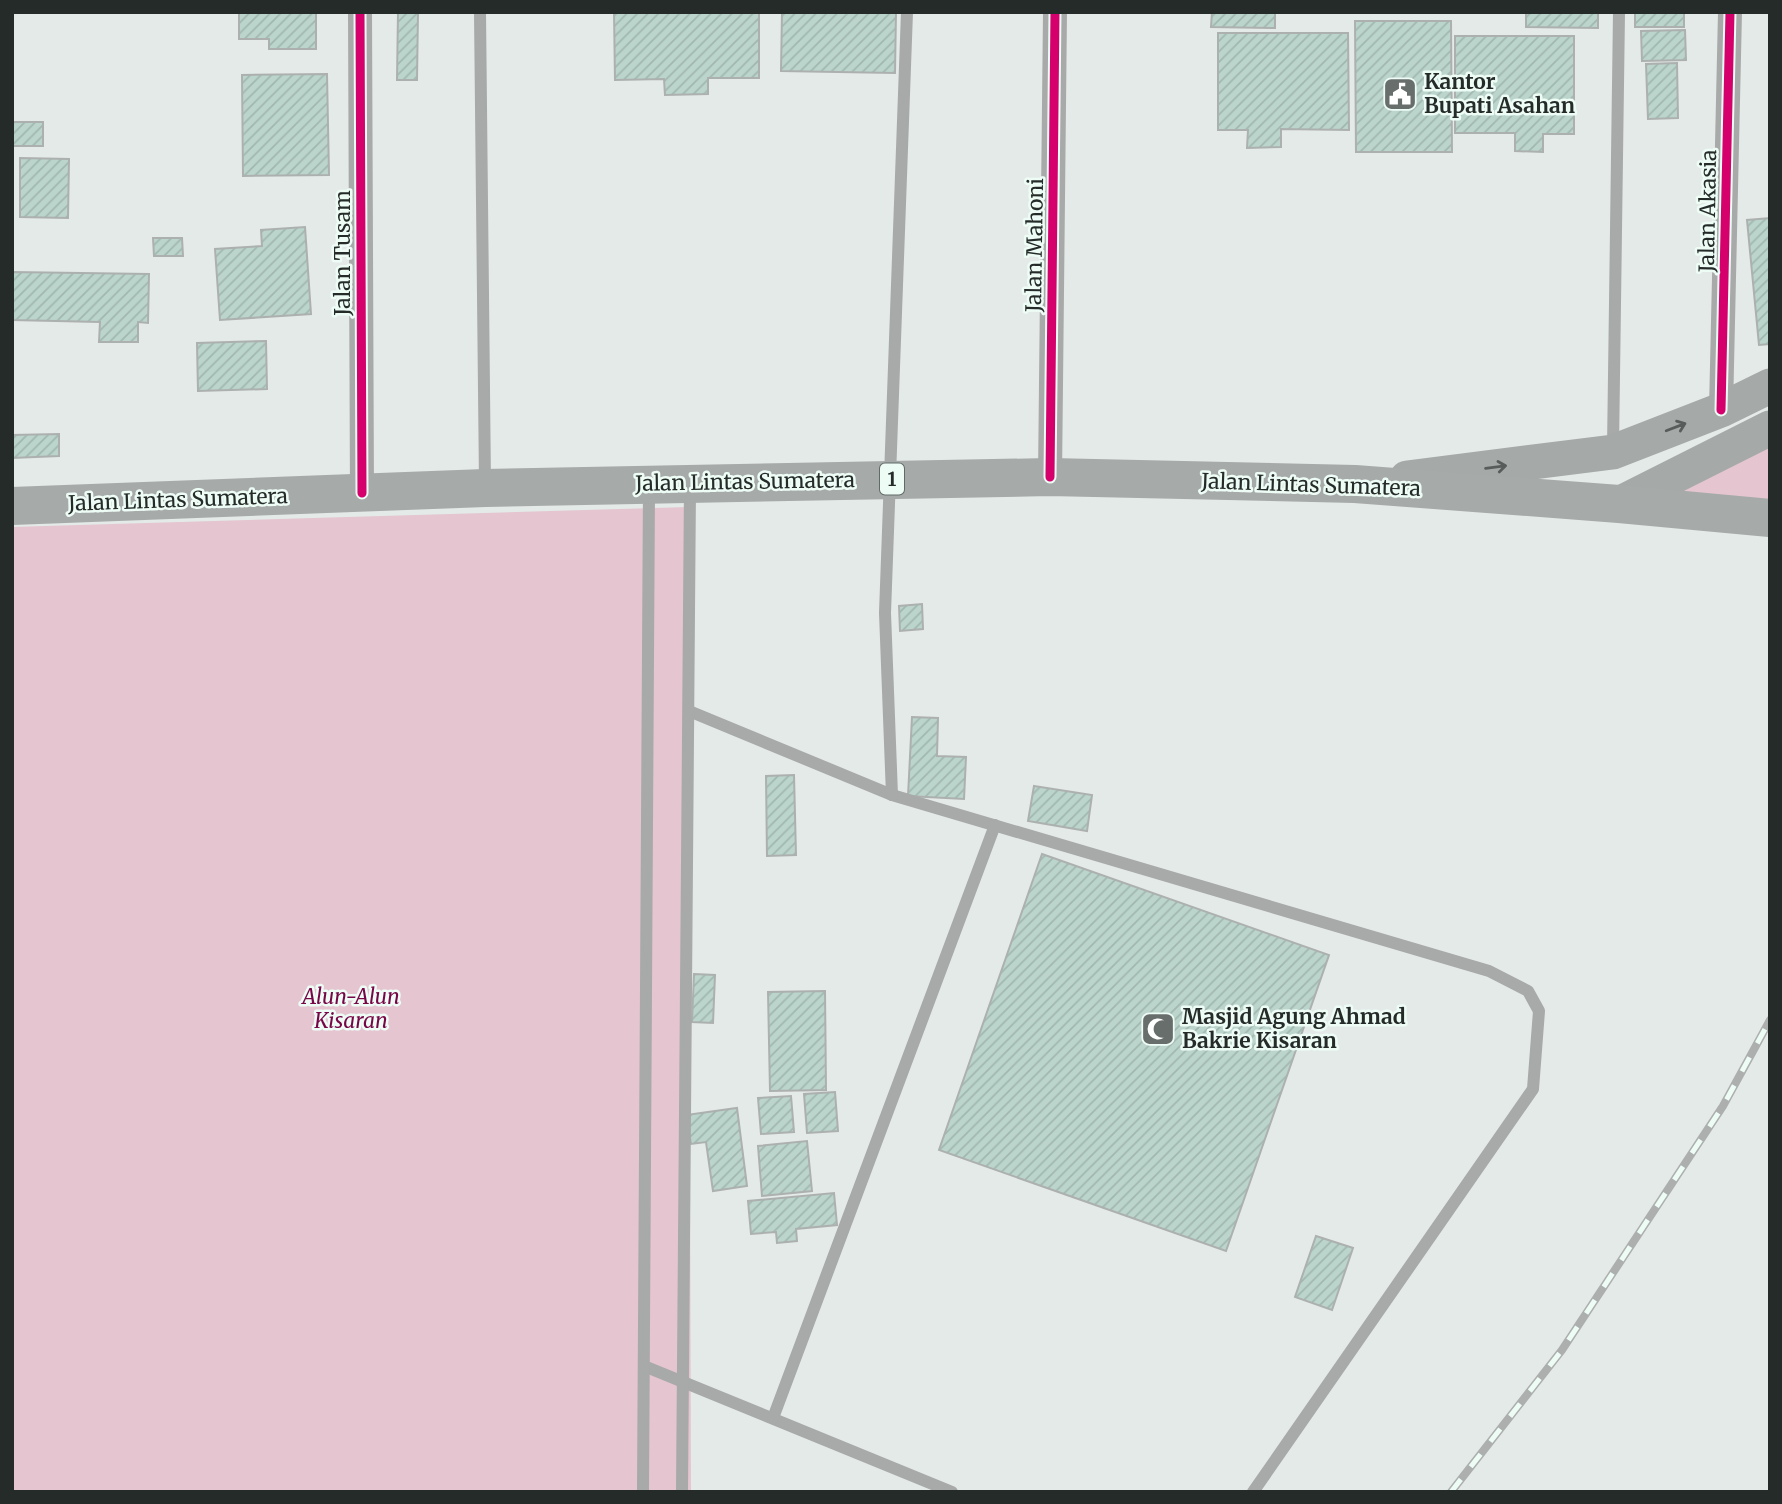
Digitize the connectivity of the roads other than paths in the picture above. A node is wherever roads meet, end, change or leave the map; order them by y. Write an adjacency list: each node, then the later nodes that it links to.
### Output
1 (360, 12): 17 (street, Jalan Tusam)
2 (480, 12): 16 (lane)
3 (907, 12): 12 (lane)
4 (1055, 12): 11 (street, Jalan Mahoni)
5 (1619, 12): 10 (lane)
6 (1730, 12): 8 (street, Jalan Akasia)
7 (1770, 386): 8 (main road)
8 (1721, 410): 10 (main road, one-way to 8)
9 (1770, 428): 18 (main road)
10 (1613, 452): 15 (main road, one-way to 10)
11 (1050, 477): 12 (highway, Jalan Lintas Sumatera / 1); 15 (highway, Jalan Lintas Sumatera / 1)
12 (890, 479): 13 (highway, Jalan Lintas Sumatera / 1); 22 (lane)
13 (690, 482): 14 (highway, Jalan Lintas Sumatera / 1); 21 (lane)
14 (649, 484): 16 (highway, Jalan Lintas Sumatera / 1); 24 (lane)
15 (1355, 484): 18 (highway, Jalan Lintas Sumatera / 1)
16 (485, 488): 17 (highway, Jalan Lintas Sumatera / 1)
17 (362, 493): 19 (highway, Jalan Lintas Sumatera / 1)
18 (1619, 503): 20 (highway, Jalan Lintas Sumatera / 1)
19 (12, 506)
20 (1770, 518)
21 (689, 711): 22 (lane); 25 (lane)
22 (892, 795): 23 (lane)
23 (995, 825): 26 (lane); 30 (lane)
24 (644, 1366): 25 (lane); 27 (lane)
25 (684, 1382): 26 (lane); 28 (lane)
26 (773, 1418): 29 (lane)
27 (643, 1492)
28 (682, 1492)
29 (953, 1492)
30 (1253, 1492)

